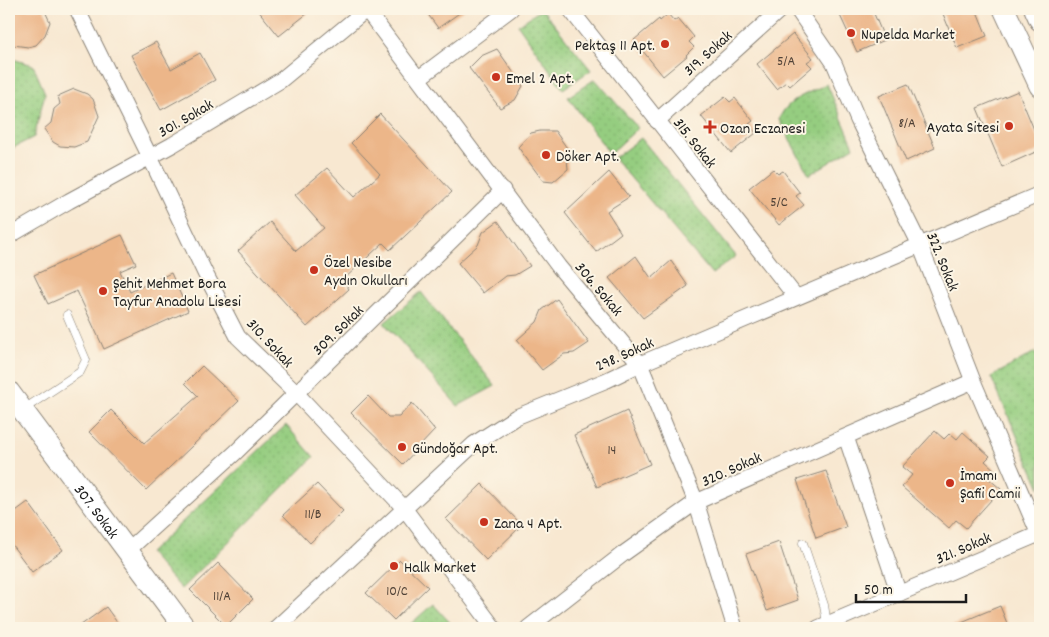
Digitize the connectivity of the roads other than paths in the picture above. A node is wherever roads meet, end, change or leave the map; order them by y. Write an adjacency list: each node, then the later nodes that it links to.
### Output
1 (77, 9): 13 (street, 310. Sokak)
2 (366, 9): 10 (street, 306. Sokak); 13 (street, 301. Sokak)
3 (511, 9): 10 (street)
4 (570, 9): 12 (street, 315. Sokak)
5 (781, 9): 12 (street, 319. Sokak)
6 (796, 9): 17 (street, 322. Sokak)
7 (1004, 9): 11 (street)
8 (1035, 9): 9 (street)
9 (1040, 20)
10 (419, 78): 14 (street, 306. Sokak)
11 (1040, 86)
12 (657, 122): 18 (street, 315. Sokak)
13 (150, 156): 16 (street, 301. Sokak); 23 (street, 310. Sokak)
14 (503, 190): 20 (street, 306. Sokak); 23 (street, 309. Sokak)
15 (1040, 194): 17 (street, 298. Sokak)
16 (9, 236)
17 (920, 245): 18 (street, 298. Sokak); 21 (street, 322. Sokak)
18 (796, 297): 20 (street, 298. Sokak)
19 (66, 316): 24 (lane)
20 (640, 364): 26 (street, 306. Sokak); 27 (street, 298. Sokak)
21 (972, 382): 25 (street, 320. Sokak); 28 (street, 322. Sokak)
22 (9, 392): 24 (street, 307. Sokak)
23 (296, 393): 27 (street, 310. Sokak); 30 (street, 309. Sokak)
24 (22, 410): 30 (street, 307. Sokak)
25 (846, 437): 26 (street, 320. Sokak); 31 (street)
26 (696, 502): 36 (street, 320. Sokak); 37 (street, 306. Sokak)
27 (404, 508): 34 (street, 298. Sokak); 35 (street, 310. Sokak)
28 (1040, 536): 31 (street, 321. Sokak)
29 (803, 543): 32 (lane)
30 (127, 551): 33 (street, 307. Sokak)
31 (899, 594): 32 (street, 321. Sokak)
32 (823, 626)
33 (185, 628)
34 (276, 628)
35 (494, 628)
36 (528, 628)
37 (734, 628)

